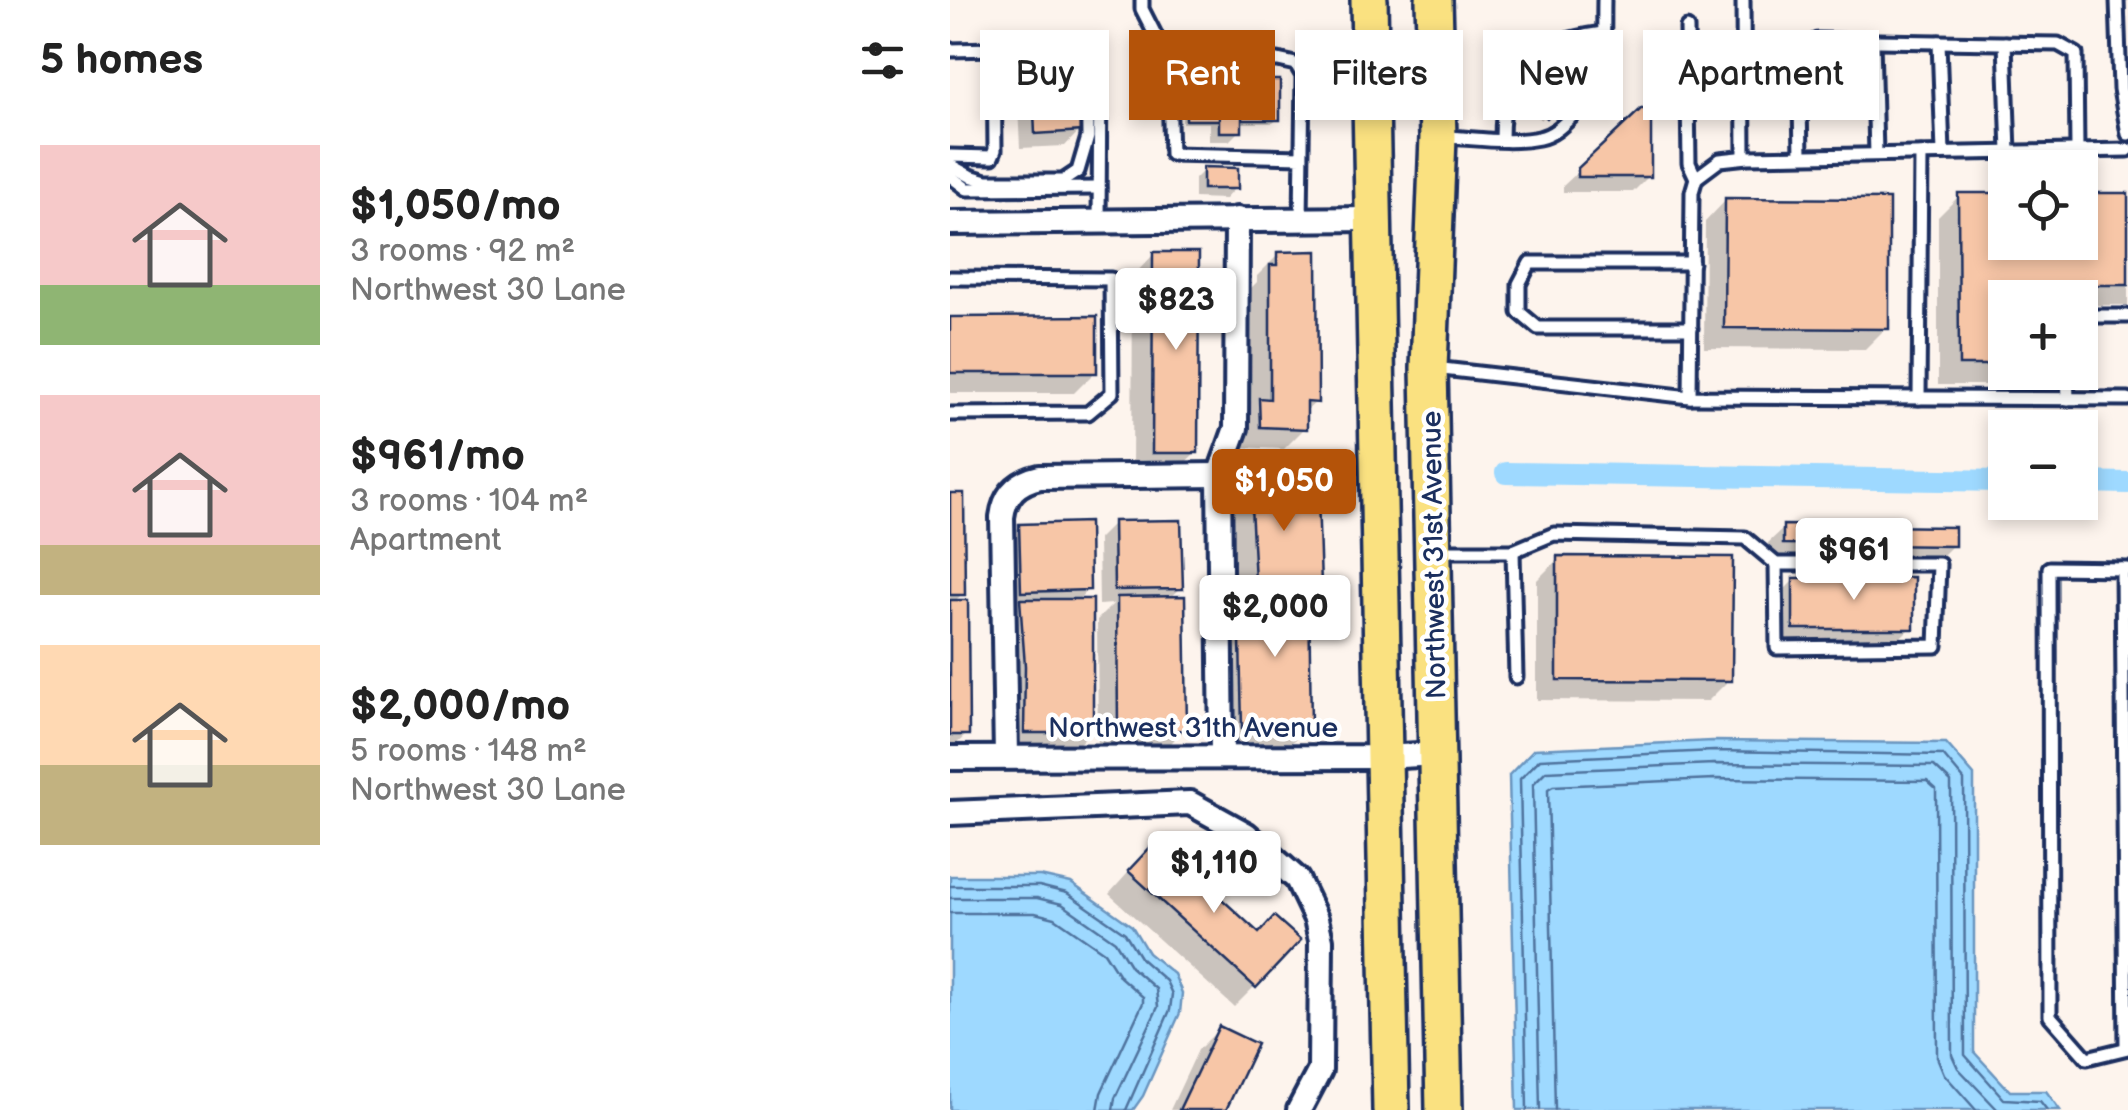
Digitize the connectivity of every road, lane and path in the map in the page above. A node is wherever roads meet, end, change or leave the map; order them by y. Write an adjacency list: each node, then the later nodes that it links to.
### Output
1 (1142, 0): 8 (lane)
2 (1370, 0): 45 (main road, Northwest 31st Avenue)
3 (1434, 0): 25 (main road, Northwest 31st Avenue)
4 (1604, 0): 9 (lane)
5 (1743, 0): 38 (lane)
6 (2117, 0): 24 (lane)
7 (1687, 28): 41 (lane)
8 (1153, 30)
9 (1603, 30)
10 (1879, 41): 11 (lane)
11 (1939, 42): 12 (lane); 32 (lane)
12 (2005, 43): 27 (lane); 28 (lane)
13 (980, 48): 14 (lane)
14 (950, 50)
15 (1275, 60): 37 (lane)
16 (995, 120): 35 (lane)
17 (1088, 120): 39 (lane)
18 (1100, 120): 42 (lane)
19 (1170, 120): 37 (lane)
20 (1503, 120): 26 (lane)
21 (1569, 120): 26 (lane)
22 (1800, 120): 36 (lane)
23 (1875, 120): 33 (lane)
24 (2128, 134)
25 (1438, 136): 26 (lane); 53 (main road, Northwest 31st Avenue)
26 (1502, 139)
27 (2009, 150)
28 (2077, 150)
29 (2098, 150): 30 (lane)
30 (2128, 150)
31 (1988, 152): 32 (lane)
32 (1943, 153): 34 (lane)
33 (1876, 154): 34 (lane); 36 (lane)
34 (1921, 154): 56 (lane)
35 (950, 156)
36 (1801, 156): 38 (lane)
37 (1302, 157): 44 (lane)
38 (1744, 157): 41 (lane)
39 (950, 164)
40 (950, 176): 42 (lane)
41 (1696, 178): 48 (lane)
42 (1099, 188): 46 (lane)
43 (1237, 219): 44 (street); 46 (street); 60 (street)
44 (1301, 219): 45 (street)
45 (1372, 219): 70 (main road, Northwest 31st Avenue)
46 (1099, 222): 47 (street)
47 (950, 223)
48 (1692, 263): 52 (lane); 52 (lane)
49 (950, 278): 59 (lane)
50 (2098, 316): 51 (lane)
51 (2128, 316)
52 (1691, 328): 55 (lane)
53 (1429, 368): 55 (lane); 61 (main road, Northwest 31st Avenue)
54 (2068, 390): 57 (lane)
55 (1690, 397): 56 (lane)
56 (1919, 398): 57 (lane)
57 (2068, 399): 58 (lane)
58 (2128, 399)
59 (950, 414)
60 (1220, 475): 67 (street); 68 (street)
61 (1432, 550): 62 (lane); 66 (main road, Northwest 31st Avenue)
62 (1513, 551): 63 (lane); 65 (lane)
63 (1776, 564): 63 (lane)
64 (2125, 569): 72 (lane); 72 (lane)
65 (1516, 677)
66 (1436, 754): 70 (street, Northwest 31th Avenue); 75 (main road, Northwest 31st Avenue)
67 (1222, 756): 68 (street, Northwest 31th Avenue); 70 (street, Northwest 31th Avenue)
68 (1006, 757): 69 (street, Northwest 31th Avenue)
69 (950, 758)
70 (1383, 758): 74 (main road, Northwest 31st Avenue)
71 (950, 813): 73 (street)
72 (2127, 1048)
73 (1299, 1110)
74 (1390, 1110)
75 (1444, 1110)

